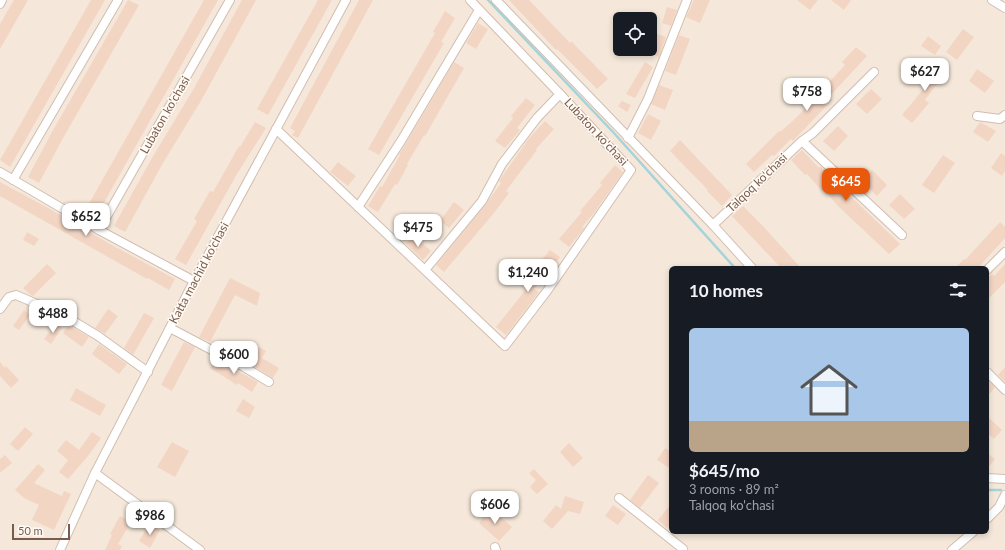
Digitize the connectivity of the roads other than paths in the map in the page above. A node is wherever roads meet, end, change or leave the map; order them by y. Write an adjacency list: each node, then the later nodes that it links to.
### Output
1 (2, 0): 9 (street)
2 (118, 0): 20 (street)
3 (230, 0): 23 (street, Lubaton ko'chasi)
4 (346, 0): 16 (street, Katta machid ko'chasi)
5 (470, 0): 11 (street, Lubaton ko'chasi)
6 (496, 0): 17 (street)
7 (687, 0): 17 (street)
8 (992, 0): 10 (street)
9 (0, 4)
10 (1005, 8)
11 (479, 10): 13 (street, Lubaton ko'chasi); 21 (street)
12 (874, 72): 18 (street, Talqoq ko'chasi)
13 (560, 94): 28 (street, Lubaton ko'chasi); 28 (street, Lubaton ko'chasi)
14 (1005, 115): 15 (street)
15 (977, 116)
16 (276, 130): 21 (street); 29 (street, Katta machid ko'chasi)
17 (628, 138): 22 (street)
18 (802, 141): 22 (street, Talqoq ko'chasi); 24 (street)
19 (0, 172): 20 (street)
20 (13, 180): 23 (street)
21 (358, 207): 28 (street)
22 (713, 225): 26 (street)
23 (99, 230): 29 (street)
24 (902, 235)
25 (1005, 252): 27 (street)
26 (750, 266)
27 (989, 268)
28 (425, 270)
29 (194, 281): 31 (street, Katta machid ko'chasi)
30 (0, 309): 32 (street)
31 (170, 328): 32 (street, Katta machid ko'chasi); 34 (street)
32 (148, 372): 36 (street, Katta machid ko'chasi)
33 (989, 374): 35 (street)
34 (269, 382)
35 (1005, 390)
36 (95, 473): 43 (street, Katta machid ko'chasi); 44 (street)
37 (989, 478): 38 (street)
38 (1005, 478)
39 (1005, 495): 41 (street)
40 (619, 498): 45 (street)
41 (989, 517)
42 (972, 534): 46 (street)
43 (60, 550)
44 (200, 550)
45 (683, 550)
46 (952, 550)

